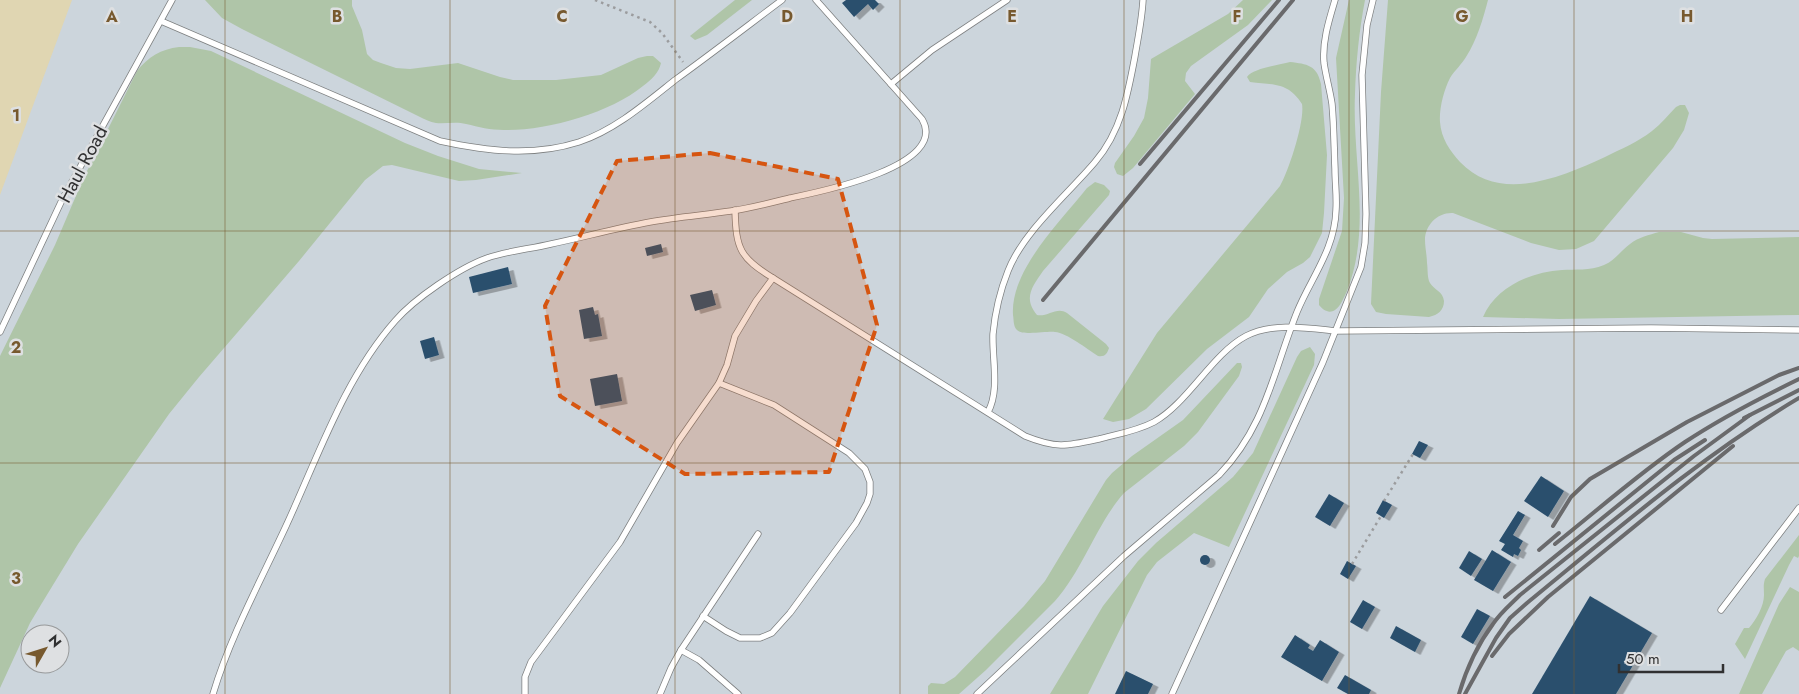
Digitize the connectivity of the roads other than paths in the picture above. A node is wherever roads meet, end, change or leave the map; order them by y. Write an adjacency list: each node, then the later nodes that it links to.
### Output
1 (172, 0): 8 (lane, Haul Road)
2 (782, 0): 8 (lane)
3 (816, 0): 9 (lane)
4 (1006, 0): 9 (lane)
5 (1143, 0): 17 (lane)
6 (1336, 0): 12 (lane)
7 (1372, 0): 14 (lane)
8 (160, 21): 15 (lane, Haul Road)
9 (891, 84): 10 (lane)
10 (735, 210): 11 (lane); 23 (lane)
11 (773, 278): 16 (lane); 17 (lane)
12 (1292, 328): 14 (lane); 17 (lane); 27 (lane)
13 (1799, 330): 14 (lane)
14 (1337, 331): 28 (lane)
15 (0, 332)
16 (720, 383): 21 (lane); 24 (lane)
17 (988, 412)
18 (1799, 508): 20 (lane)
19 (758, 534): 21 (lane)
20 (1721, 610)
21 (703, 616): 22 (lane)
22 (681, 650): 25 (lane); 26 (lane)
23 (213, 694)
24 (525, 694)
25 (660, 694)
26 (738, 694)
27 (977, 694)
28 (1172, 694)

